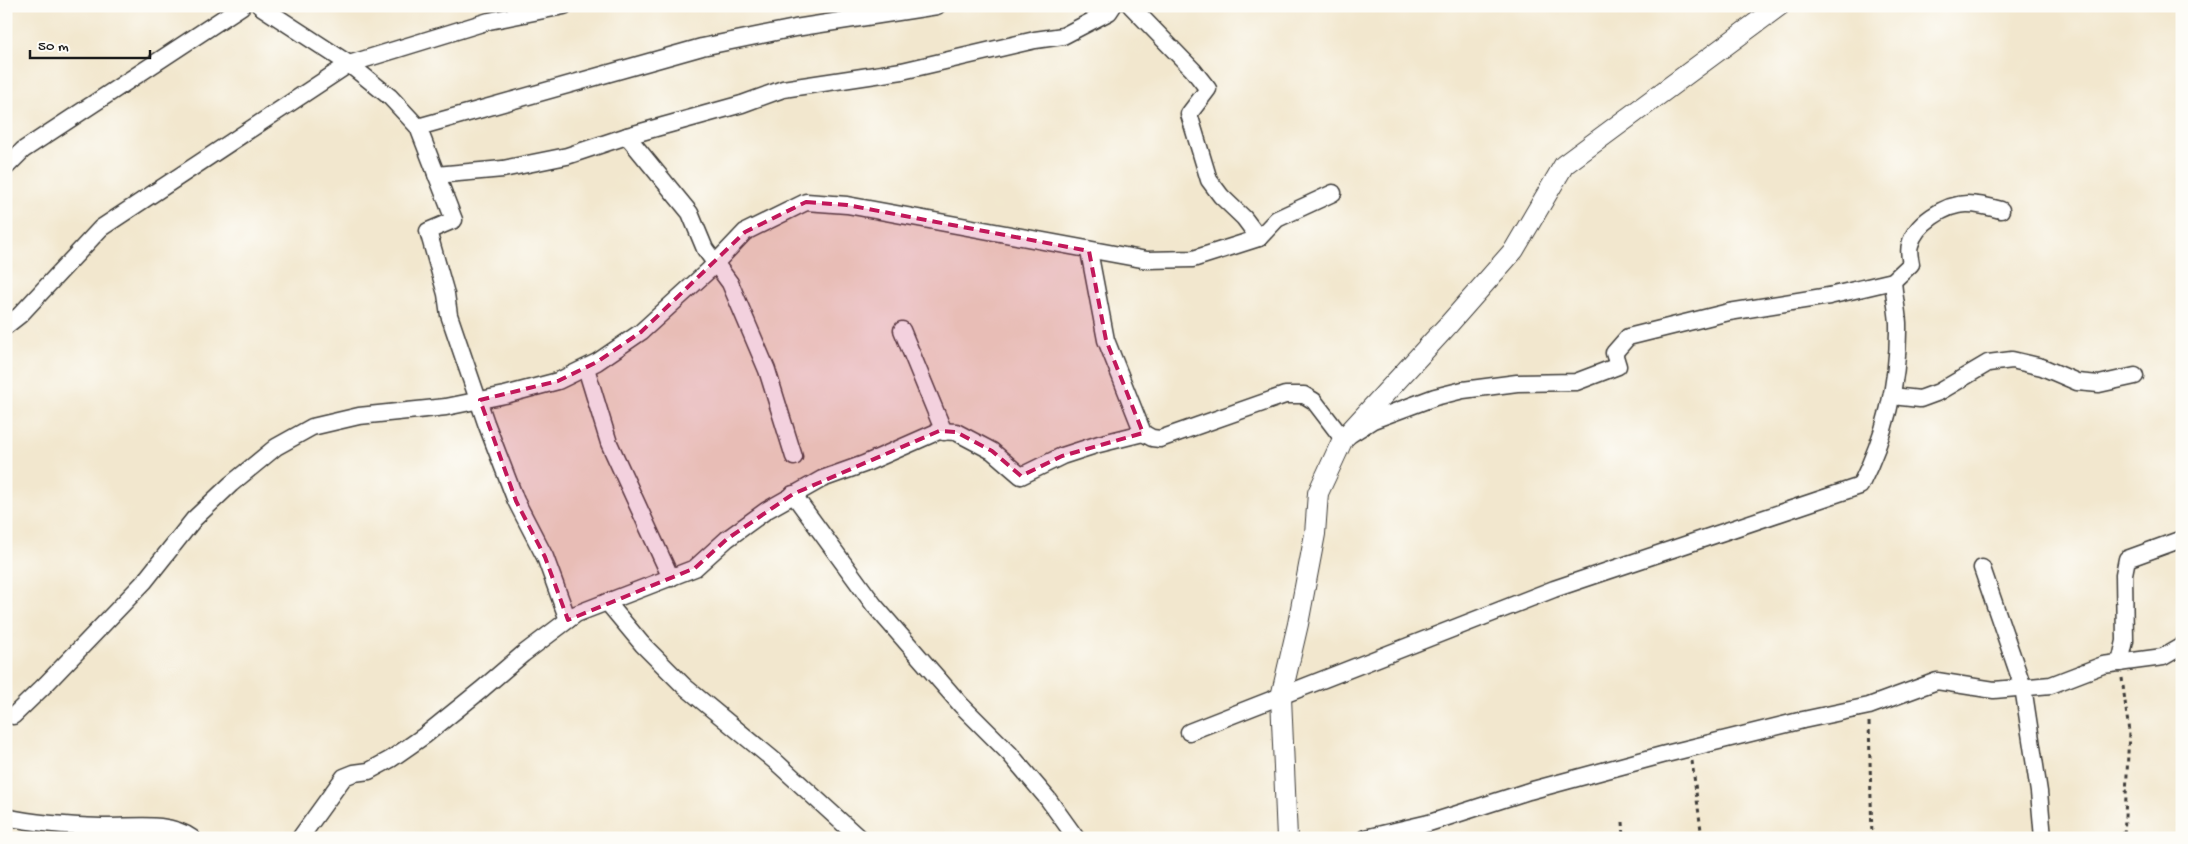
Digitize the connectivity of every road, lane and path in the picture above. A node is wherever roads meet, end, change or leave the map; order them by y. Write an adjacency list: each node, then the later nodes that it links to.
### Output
1 (242, 6): 11 (street)
2 (260, 6): 8 (street)
3 (564, 6): 8 (street)
4 (937, 6): 9 (street)
5 (1113, 6): 10 (street)
6 (1131, 6): 15 (street)
7 (1779, 6): 27 (street)
8 (349, 64): 9 (street); 19 (street)
9 (418, 127): 12 (street)
10 (627, 136): 12 (street); 17 (street)
11 (6, 168)
12 (436, 175): 24 (street)
13 (1333, 193): 15 (street)
14 (2001, 210): 18 (street)
15 (1258, 238): 16 (street)
16 (1089, 251): 17 (street); 26 (street)
17 (714, 262): 21 (street); 28 (street)
18 (1893, 281): 23 (street); 27 (street)
19 (6, 326)
20 (902, 330): 25 (street)
21 (586, 368): 24 (street); 32 (street)
22 (2135, 376): 23 (street)
23 (1892, 396): 38 (street)
24 (480, 400): 34 (street); 40 (street)
25 (944, 432): 26 (street); 29 (street)
26 (1143, 433): 27 (street)
27 (1343, 439): 38 (street)
28 (794, 457)
29 (793, 494): 32 (street); 48 (street)
30 (2182, 539): 36 (street)
31 (1982, 568): 37 (street)
32 (671, 578): 33 (street)
33 (608, 602): 34 (street); 47 (street)
34 (568, 620): 46 (street)
35 (2182, 646): 36 (street)
36 (2120, 663): 37 (street); 55 (path)
37 (2023, 687): 39 (street); 54 (street)
38 (1281, 696): 41 (street); 49 (street)
39 (1869, 706): 42 (street); 53 (path)
40 (8, 718)
41 (1189, 732)
42 (1691, 748): 50 (street); 52 (path)
43 (6, 817): 45 (street)
44 (1622, 822): 51 (path)
45 (192, 838)
46 (300, 838)
47 (859, 838)
48 (1076, 838)
49 (1287, 838)
50 (1365, 838)
51 (1624, 838)
52 (1702, 838)
53 (1872, 838)
54 (2043, 838)
55 (2124, 838)

